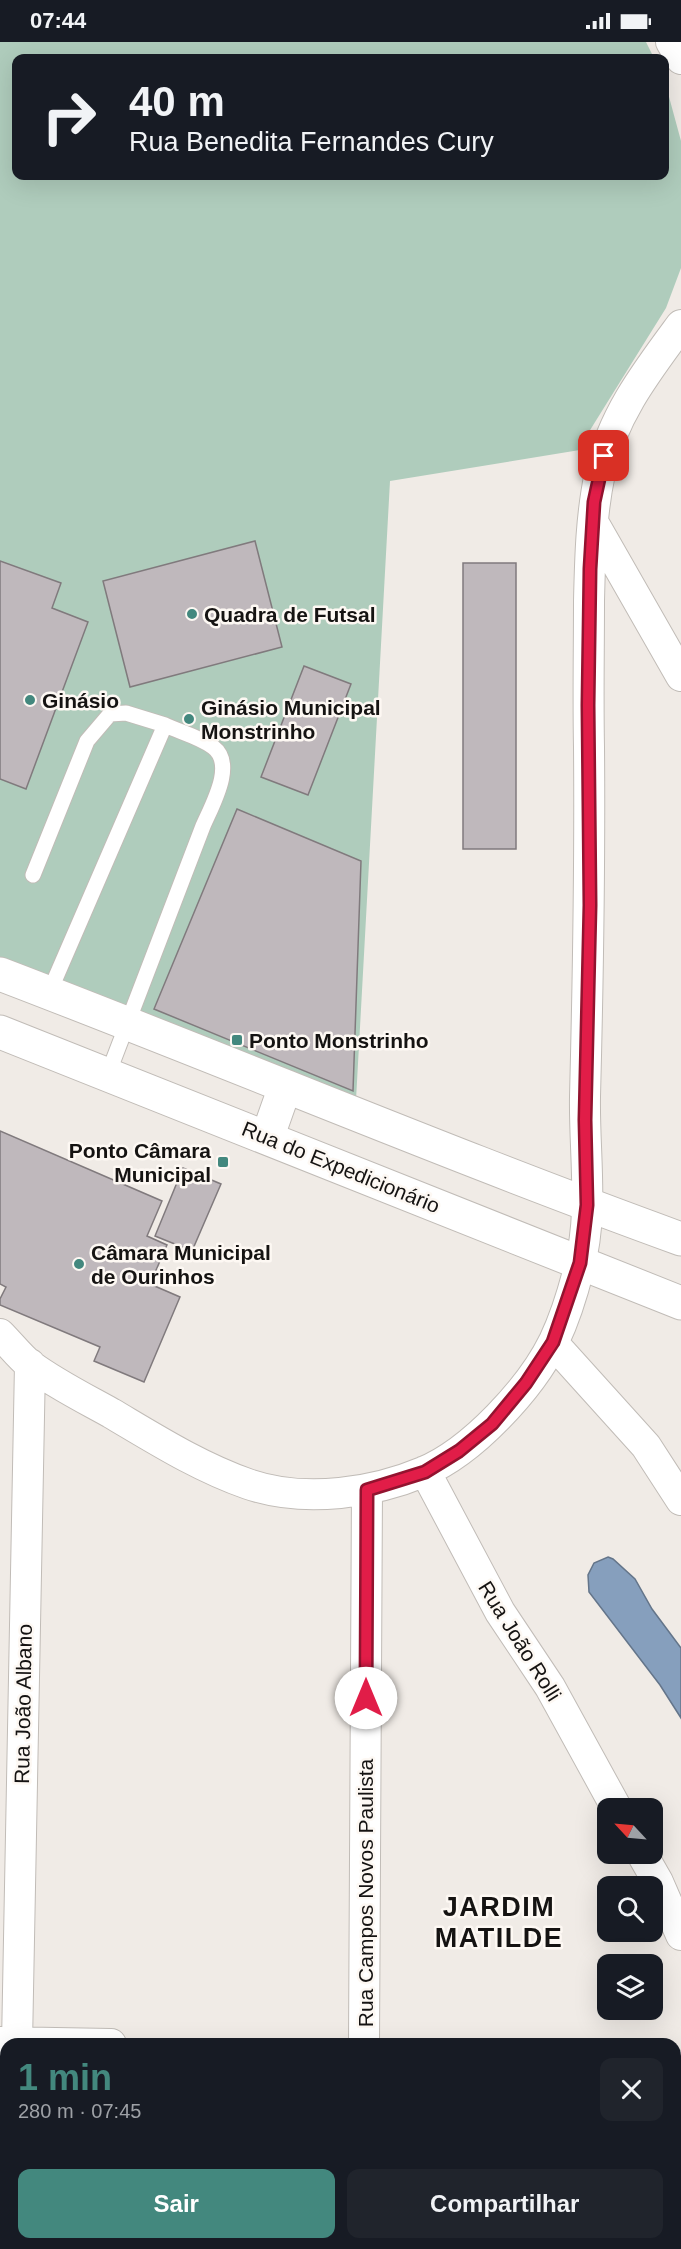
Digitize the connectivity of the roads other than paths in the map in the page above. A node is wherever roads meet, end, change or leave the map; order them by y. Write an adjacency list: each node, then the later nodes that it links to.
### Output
1 (671, 42): 2 (street)
2 (681, 59)
3 (681, 324): 4 (street)
4 (592, 522): 5 (street); 15 (street)
5 (681, 676)
6 (165, 725): 7 (lane); 9 (lane); 10 (lane)
7 (33, 874)
8 (0, 974): 9 (main road)
9 (49, 993): 10 (main road)
10 (129, 1023): 12 (lane); 13 (main road)
11 (0, 1032): 12 (main road, Rua do Expedicionário)
12 (108, 1074): 14 (main road, Rua do Expedicionário)
13 (285, 1087): 14 (main road); 15 (main road)
14 (267, 1137): 17 (main road, Rua do Expedicionário)
15 (587, 1205): 16 (main road); 17 (street)
16 (681, 1239)
17 (580, 1263): 18 (main road, Rua do Expedicionário); 20 (street)
18 (681, 1303)
19 (0, 1334): 21 (street)
20 (553, 1342): 22 (street); 24 (street)
21 (30, 1364): 23 (street); 28 (street, Rua João Albano)
22 (425, 1472): 23 (street); 25 (street, Rua João Rolli)
23 (367, 1490): 29 (street, Rua Campos Novos Paulista)
24 (681, 1500)
25 (611, 1798)
26 (648, 1864): 27 (street)
27 (681, 1935)
28 (11, 2038)
29 (364, 2038)

